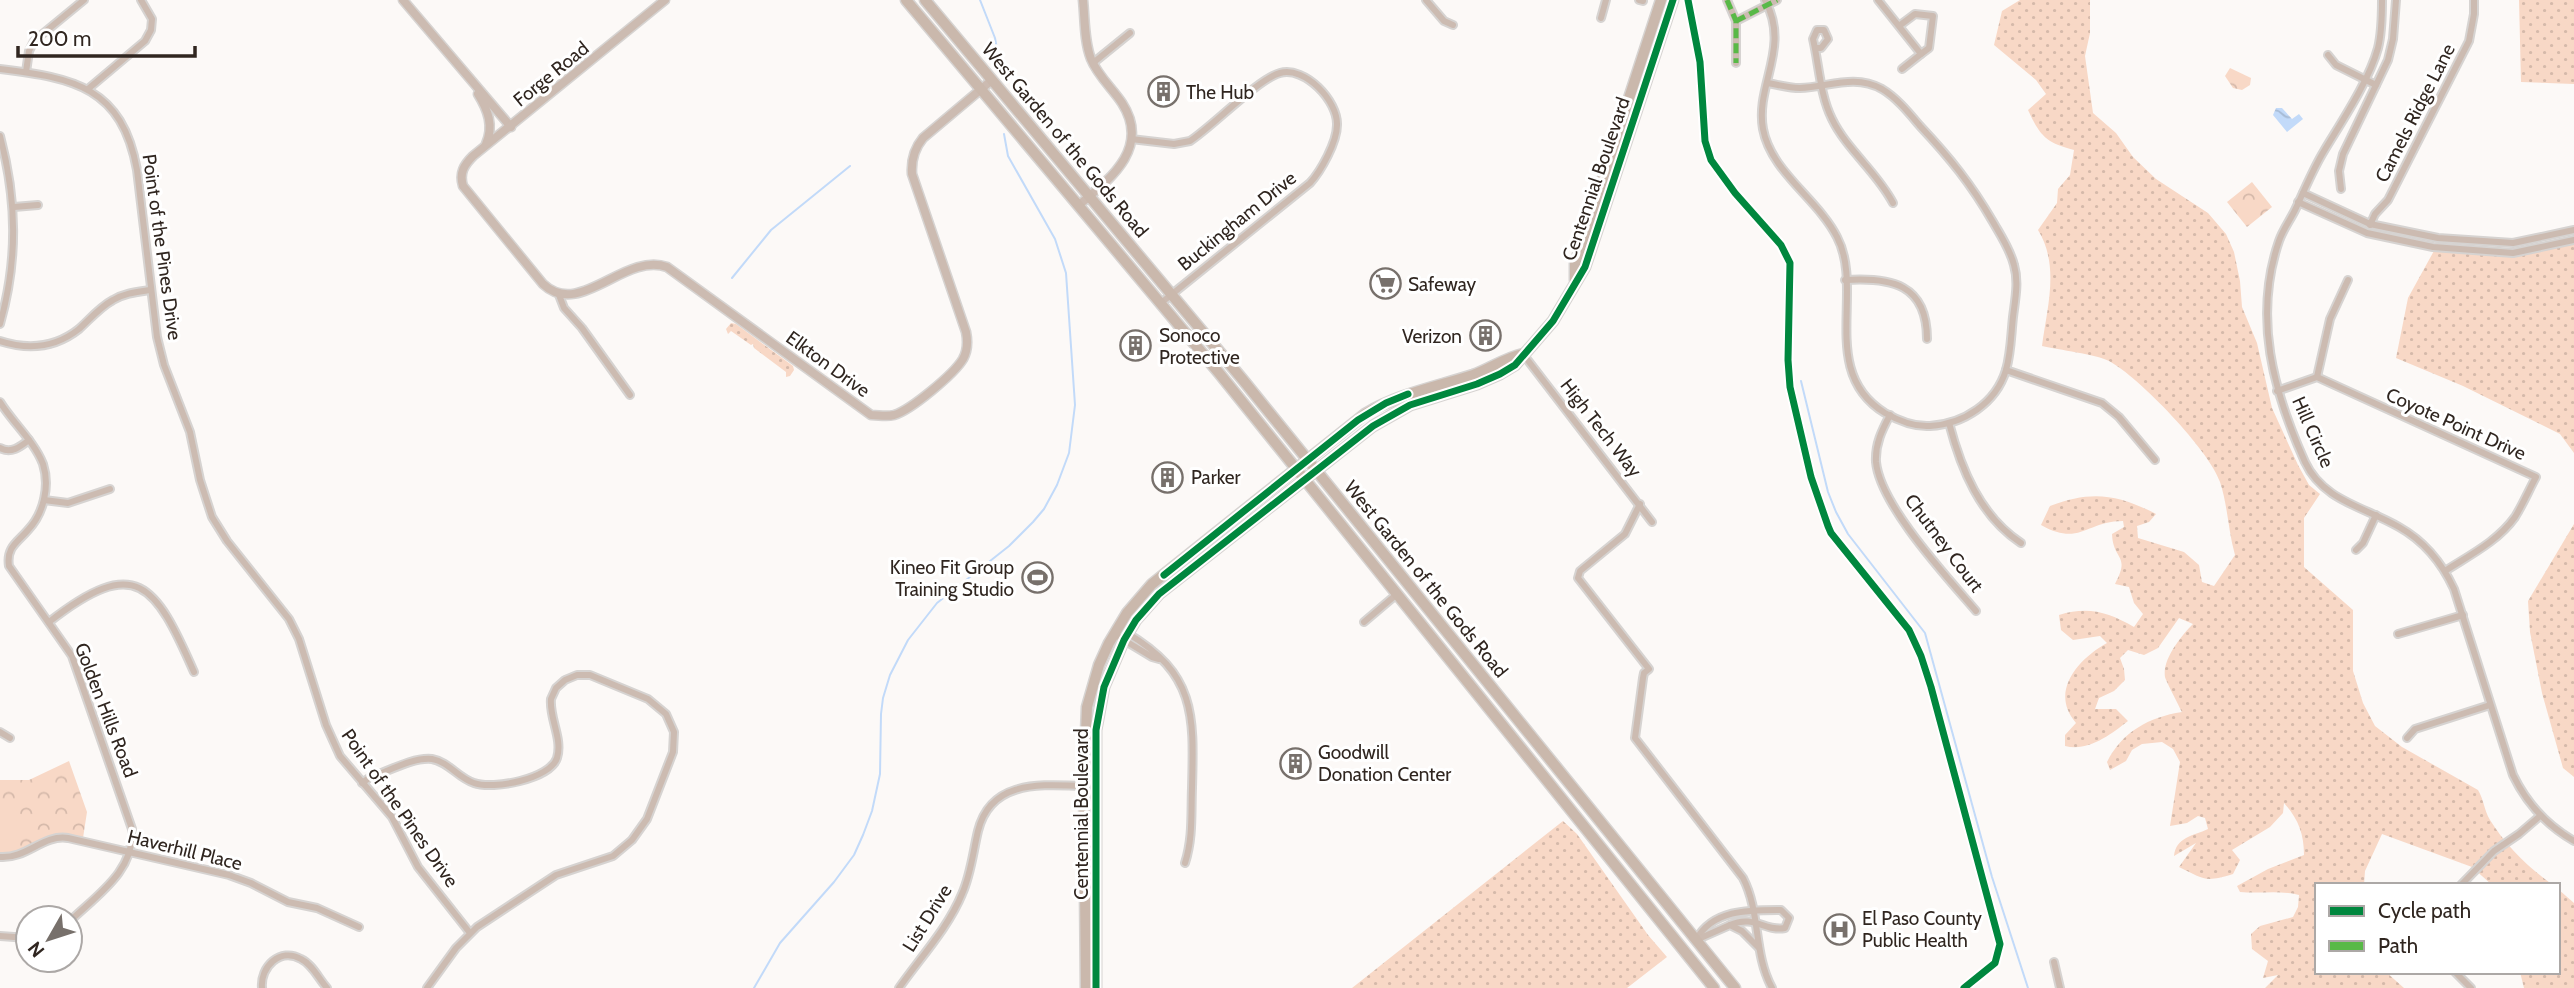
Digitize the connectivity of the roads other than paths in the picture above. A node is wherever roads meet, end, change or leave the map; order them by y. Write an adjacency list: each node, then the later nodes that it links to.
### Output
1 (83, 0): 32 (street)
2 (141, 0): 38 (street)
3 (403, 0): 30 (street)
4 (665, 0): 40 (street, Forge Road)
5 (906, 0): 39 (main road, West Garden of the Gods Road)
6 (925, 0): 34 (main road, West Garden of the Gods Road)
7 (1083, 0): 27 (street)
8 (1426, 0): 21 (street)
9 (1606, 0): 19 (street)
10 (1661, 0): 58 (main road, Centennial Boulevard)
11 (1673, 0): 58 (main road, Centennial Boulevard)
12 (1727, 0): 20 (street)
13 (1777, 0): 18 (street)
14 (1878, 0): 22 (street)
15 (2382, 0): 33 (street, Hill Circle)
16 (2396, 0): 37 (street)
17 (2474, 0): 54 (street, Camels Ridge Lane)
18 (1767, 3): 20 (street); 35 (street)
19 (1601, 18)
20 (1736, 21): 28 (street)
21 (1453, 25)
22 (1899, 26): 25 (street); 25 (street)
23 (1130, 33): 27 (street)
24 (1815, 48): 36 (street)
25 (1921, 54): 31 (street)
26 (2328, 55): 33 (street)
27 (1093, 63): 42 (street)
28 (1737, 63)
29 (0, 69): 32 (street, Point of the Pines Drive)
30 (460, 69): 40 (street); 43 (street)
31 (1902, 69)
32 (26, 72): 38 (street, Point of the Pines Drive)
33 (2364, 79): 37 (street); 47 (street, Hill Circle)
34 (992, 80): 39 (street, Elkton Drive); 48 (main road, West Garden of the Gods Road)
35 (1768, 83): 36 (street); 59 (street)
36 (1822, 84): 50 (street); 70 (street)
37 (2376, 85): 46 (street)
38 (88, 89): 61 (street, Point of the Pines Drive)
39 (981, 89): 52 (main road, West Garden of the Gods Road); 62 (street, Elkton Drive)
40 (511, 127): 43 (street, Forge Road)
41 (0, 136): 44 (street)
42 (1131, 139): 48 (street); 63 (street, Buckingham Drive)
43 (484, 148): 62 (street, Forge Road)
44 (2, 149): 45 (street)
45 (3, 157): 53 (street)
46 (2341, 189)
47 (2303, 193): 49 (street, Hill Circle); 54 (street)
48 (1089, 197): 52 (street); 63 (main road, West Garden of the Gods Road)
49 (2298, 202): 56 (street); 72 (street, Hill Circle)
50 (1893, 203)
51 (38, 205): 53 (street)
52 (1079, 205): 64 (main road, West Garden of the Gods Road)
53 (14, 206): 65 (street)
54 (2370, 224): 55 (street); 56 (street, Camels Ridge Lane)
55 (2574, 230)
56 (2367, 233): 57 (street)
57 (2574, 240)
58 (1575, 280): 69 (main road, Centennial Boulevard)
59 (1845, 280): 67 (street); 75 (street)
60 (2348, 280): 71 (street)
61 (150, 290): 68 (street); 106 (street, Point of the Pines Drive)
62 (559, 295): 73 (street)
63 (1172, 295): 64 (street, Buckingham Drive); 79 (main road, West Garden of the Gods Road)
64 (1161, 303): 81 (main road, West Garden of the Gods Road)
65 (1, 312): 66 (street)
66 (0, 324)
67 (1927, 339)
68 (0, 341)
69 (1523, 354): 79 (main road, Centennial Boulevard); 82 (main road, Centennial Boulevard); 86 (street, High Tech Way)
70 (2006, 370): 76 (street); 80 (street)
71 (2317, 377): 72 (street); 91 (street, Coyote Point Drive)
72 (2277, 391): 87 (street, Hill Circle)
73 (630, 395)
74 (0, 402): 77 (street)
75 (1889, 415): 76 (street); 93 (street, Chutney Court)
76 (1949, 423): 89 (street)
77 (29, 440): 78 (street); 85 (street)
78 (0, 448)
79 (1308, 460): 81 (main road, Centennial Boulevard); 82 (main road, West Garden of the Gods Road)
80 (2155, 460)
81 (1297, 469): 83 (main road, West Garden of the Gods Road); 97 (main road, Centennial Boulevard)
82 (1317, 470): 83 (main road, Centennial Boulevard); 105 (main road, West Garden of the Gods Road)
83 (1306, 480): 92 (main road, West Garden of the Gods Road); 97 (main road, Centennial Boulevard)
84 (110, 489): 85 (street)
85 (44, 500): 95 (street, Golden Hills Road)
86 (1640, 504): 88 (street, High Tech Way); 115 (street)
87 (2376, 515): 90 (street); 91 (street, Hill Circle)
88 (1652, 522)
89 (2021, 543)
90 (2356, 550)
91 (2445, 571): 94 (street, Hill Circle)
92 (1397, 593): 96 (street); 100 (main road, West Garden of the Gods Road)
93 (1976, 611)
94 (2463, 615): 98 (street); 101 (street, Hill Circle)
95 (49, 622): 99 (street); 110 (street, Golden Hills Road)
96 (1364, 622)
97 (1121, 634): 107 (main road, Centennial Boulevard); 112 (street)
98 (2398, 634)
99 (194, 672)
100 (1461, 673): 105 (main road); 130 (main road, West Garden of the Gods Road)
101 (2490, 705): 104 (street); 108 (street, Hill Circle)
102 (0, 732): 103 (street)
103 (10, 738)
104 (2407, 738)
105 (1544, 754): 120 (main road, West Garden of the Gods Road)
106 (362, 783): 119 (street, Point of the Pines Drive); 119 (street)
107 (1090, 786): 127 (street, List Drive); 128 (main road, Centennial Boulevard); 129 (main road, Centennial Boulevard)
108 (2540, 816): 109 (street, Hill Circle); 113 (street)
109 (2574, 841)
110 (130, 852): 111 (street, Haverhill Place); 114 (street); 118 (street, Haverhill Place)
111 (0, 857)
112 (1185, 863)
113 (2463, 883)
114 (84, 908)
115 (1755, 912): 116 (street); 116 (street); 120 (street)
116 (1756, 923): 117 (street); 121 (street)
117 (1730, 925): 120 (street); 121 (street)
118 (359, 927)
119 (470, 933): 126 (street)
120 (1696, 940): 131 (main road, West Garden of the Gods Road)
121 (1759, 948): 132 (street)
122 (2054, 962): 133 (street)
123 (2457, 974): 134 (street)
124 (262, 988): 125 (street)
125 (327, 988)
126 (427, 988)
127 (899, 988)
128 (1086, 988)
129 (1096, 988)
130 (1714, 988)
131 (1735, 988)
132 (1772, 988)
133 (2060, 988)
134 (2471, 988)

